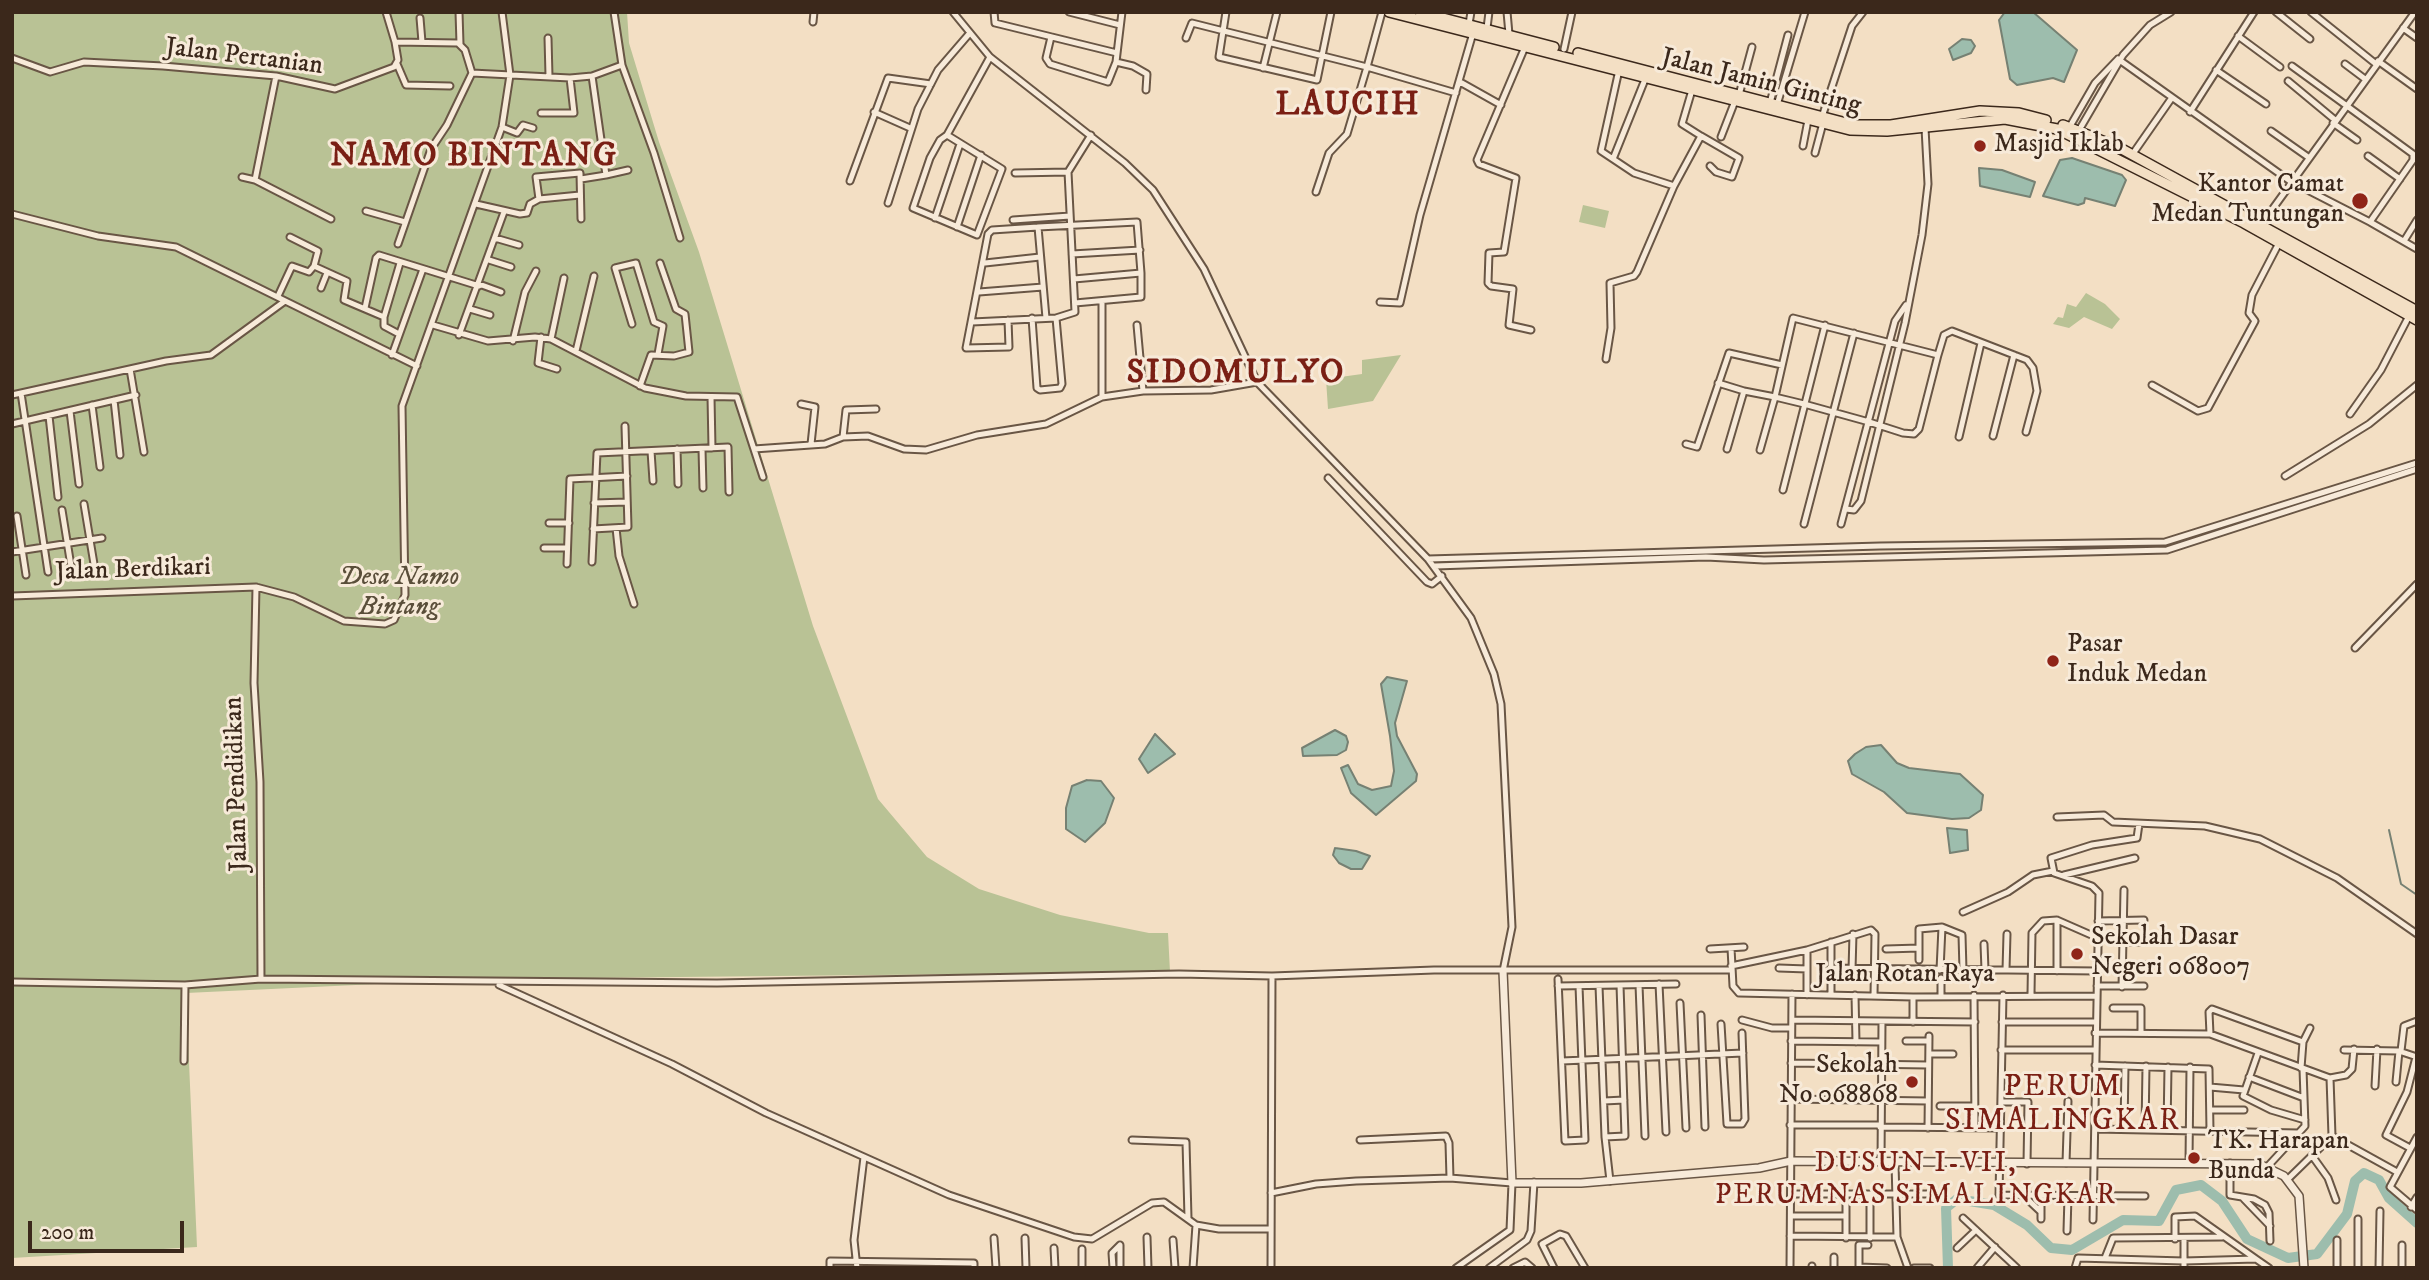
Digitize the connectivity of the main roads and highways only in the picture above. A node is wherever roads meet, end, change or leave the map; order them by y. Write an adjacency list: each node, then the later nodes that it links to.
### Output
1 (1389, 12): 4 (highway, Jalan Jamin Ginting)
2 (1420, 12): 3 (highway, Jalan Jamin Ginting)
3 (1434, 14): 4 (highway, Jalan Jamin Ginting)
4 (1471, 28): 5 (highway, Jalan Jamin Ginting); 5 (highway, Jalan Jamin Ginting)
5 (1737, 98): 6 (highway, Jalan Jamin Ginting)
6 (1772, 106): 7 (highway, Jalan Jamin Ginting); 7 (highway, Jalan Jamin Ginting)
7 (1822, 120): 8 (highway, Jalan Jamin Ginting); 8 (highway, Jalan Jamin Ginting)
8 (2073, 131): 9 (highway, Jalan Jamin Ginting); 9 (highway, Jalan Jamin Ginting)
9 (2260, 228): 10 (highway, Jalan Jamin Ginting); 10 (highway, Jalan Jamin Ginting)
10 (2414, 316)

